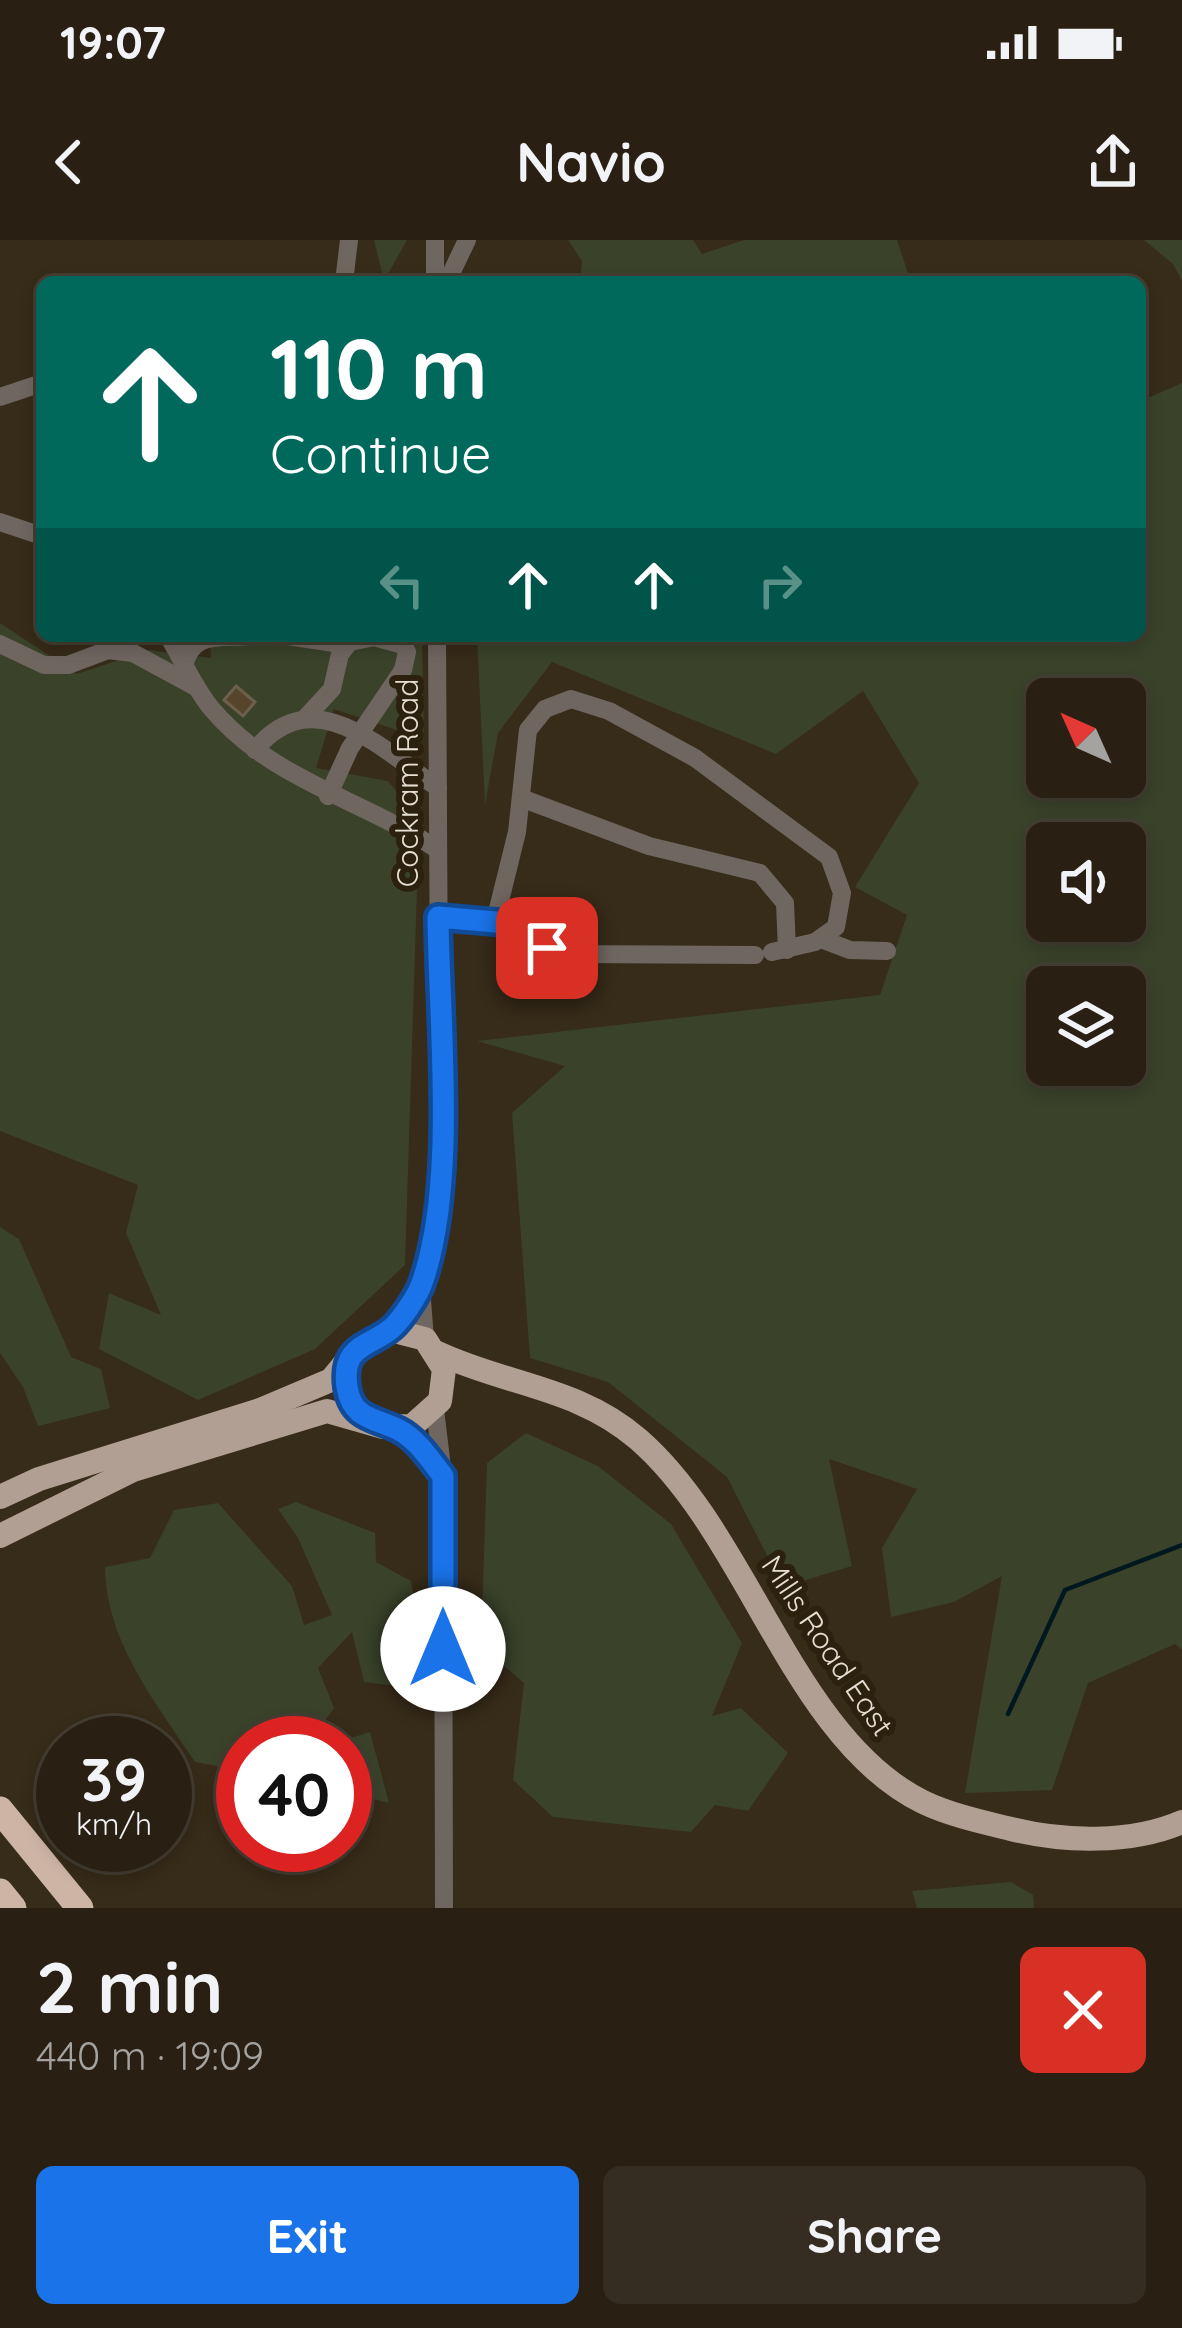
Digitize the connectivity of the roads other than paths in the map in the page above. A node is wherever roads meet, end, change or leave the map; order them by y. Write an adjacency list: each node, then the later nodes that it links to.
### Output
1 (349, 240): 4 (street)
2 (435, 240): 5 (street)
3 (467, 240): 6 (street)
4 (345, 276)
5 (435, 276)
6 (450, 276)
7 (36, 385): 8 (street)
8 (0, 397)
9 (0, 522): 10 (street)
10 (36, 534)
11 (171, 642): 19 (street)
12 (197, 642): 19 (street)
13 (327, 642): 18 (street)
14 (356, 642): 18 (street)
15 (395, 642): 22 (street)
16 (437, 642): 24 (street, Cockram Road)
17 (0, 644): 20 (street)
18 (346, 645): 21 (street)
19 (184, 665): 20 (street)
20 (197, 688): 23 (street)
21 (307, 716): 22 (street); 23 (street)
22 (358, 735): 24 (street); 25 (street)
23 (255, 750): 25 (street)
24 (437, 788): 27 (street, Cockram Road)
25 (328, 796): 27 (street)
26 (521, 798): 29 (street); 30 (street); 32 (street)
27 (438, 850): 28 (street, Cockram Road)
28 (438, 917): 29 (street); 33 (street, Cockram Road)
29 (495, 921): 32 (street)
30 (821, 939): 31 (street); 32 (street)
31 (887, 951)
32 (771, 952)
33 (421, 1287): 34 (street, Cockram Road); 35 (street, Cockram Road)
34 (390, 1330): 35 (main road); 36 (main road)
35 (432, 1346): 37 (main road, Mills Road East); 38 (main road)
36 (355, 1351): 39 (main road); 42 (main road)
37 (481, 1373): 38 (main road); 45 (main road, Mills Road East)
38 (437, 1405): 40 (main road); 41 (street)
39 (369, 1421): 40 (main road); 43 (main road)
40 (398, 1429): 41 (street)
41 (443, 1476): 49 (street)
42 (0, 1497)
43 (0, 1536)
44 (0, 1810): 48 (highway)
45 (1182, 1822)
46 (0, 1892): 47 (highway)
47 (13, 1908)
48 (80, 1908)
49 (444, 1908)

